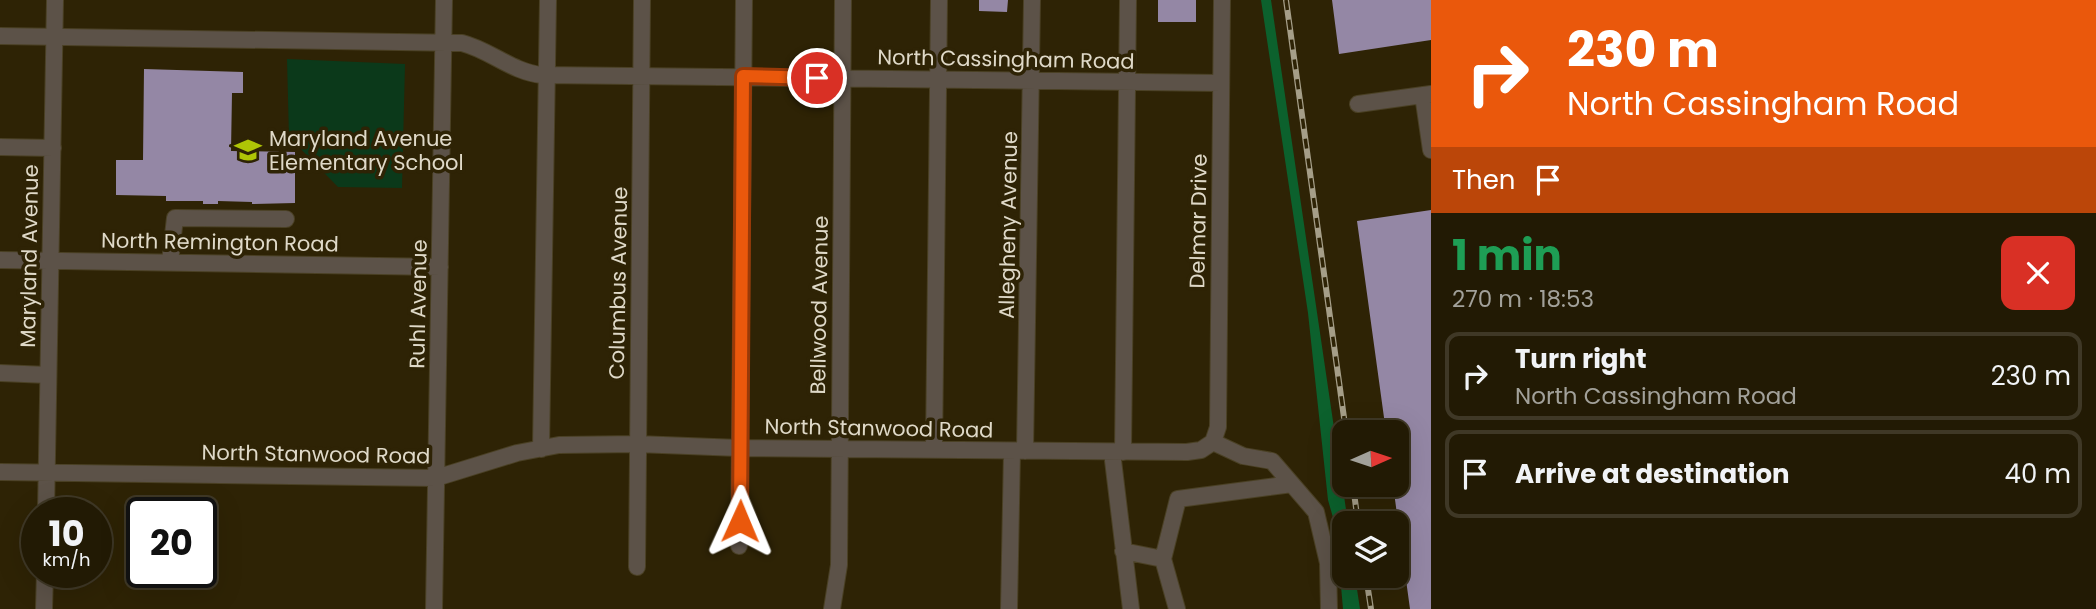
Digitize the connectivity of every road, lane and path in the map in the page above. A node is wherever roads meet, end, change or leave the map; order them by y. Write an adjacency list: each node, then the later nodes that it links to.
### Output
1 (55, 0): 12 (street, Maryland Avenue)
2 (444, 0): 13 (street, Ruhl Avenue)
3 (548, 0): 14 (street)
4 (642, 0): 15 (street, Columbus Avenue)
5 (744, 0): 16 (street)
6 (843, 0): 17 (street, Bellwood Avenue)
7 (939, 0): 18 (street)
8 (1032, 0): 19 (street, Allegheny Avenue)
9 (1128, 0): 20 (street)
10 (1222, 0): 21 (street, Delmar Drive)
11 (0, 36): 12 (street, North Cassingham Road)
12 (55, 37): 13 (street, North Cassingham Road); 25 (street, Maryland Avenue)
13 (443, 41): 14 (street, North Cassingham Road); 31 (street, Ruhl Avenue)
14 (546, 75): 15 (street, North Cassingham Road); 38 (street)
15 (641, 75): 16 (street, North Cassingham Road); 35 (street, Columbus Avenue)
16 (743, 76): 17 (street, North Cassingham Road); 36 (street)
17 (842, 78): 18 (street, North Cassingham Road); 37 (street, Bellwood Avenue)
18 (939, 79): 19 (street, North Cassingham Road); 39 (street)
19 (1031, 80): 20 (street, North Cassingham Road); 40 (street, Allegheny Avenue)
20 (1127, 82): 21 (street, North Cassingham Road); 41 (street)
21 (1221, 83): 34 (street, Delmar Drive)
22 (1427, 94): 23 (street); 26 (street)
23 (1358, 104)
24 (0, 147): 25 (street)
25 (53, 148): 29 (street, Maryland Avenue)
26 (1431, 150)
27 (286, 219): 30 (street)
28 (0, 260): 29 (street, North Remington Road)
29 (51, 261): 30 (street, North Remington Road); 33 (street, Maryland Avenue)
30 (170, 262): 31 (street, North Remington Road)
31 (440, 267): 44 (street, Ruhl Avenue)
32 (0, 373): 33 (street)
33 (48, 375): 43 (street, Maryland Avenue)
34 (1213, 442): 41 (street, North Stanwood Road); 45 (street)
35 (637, 444): 36 (street, North Stanwood Road); 38 (street, North Stanwood Road); 50 (street, Columbus Avenue)
36 (741, 448): 37 (street, North Stanwood Road); 47 (street)
37 (839, 448): 39 (street, North Stanwood Road); 54 (street, Bellwood Avenue)
38 (541, 449): 44 (street, North Stanwood Road)
39 (934, 450): 40 (street, North Stanwood Road)
40 (1019, 451): 41 (street, North Stanwood Road); 55 (street, Allegheny Avenue)
41 (1118, 452): 48 (street)
42 (0, 471): 43 (street, North Stanwood Road)
43 (46, 472): 44 (street, North Stanwood Road); 46 (street, Maryland Avenue)
44 (436, 478): 53 (street, Ruhl Avenue)
45 (1292, 484): 49 (street); 58 (street)
46 (46, 497)
47 (739, 546)
48 (1124, 551): 49 (street); 56 (street)
49 (1163, 559): 57 (street)
50 (637, 567)
51 (45, 588): 52 (street)
52 (44, 609)
53 (434, 609)
54 (832, 609)
55 (1009, 609)
56 (1131, 609)
57 (1177, 609)
58 (1329, 609)

